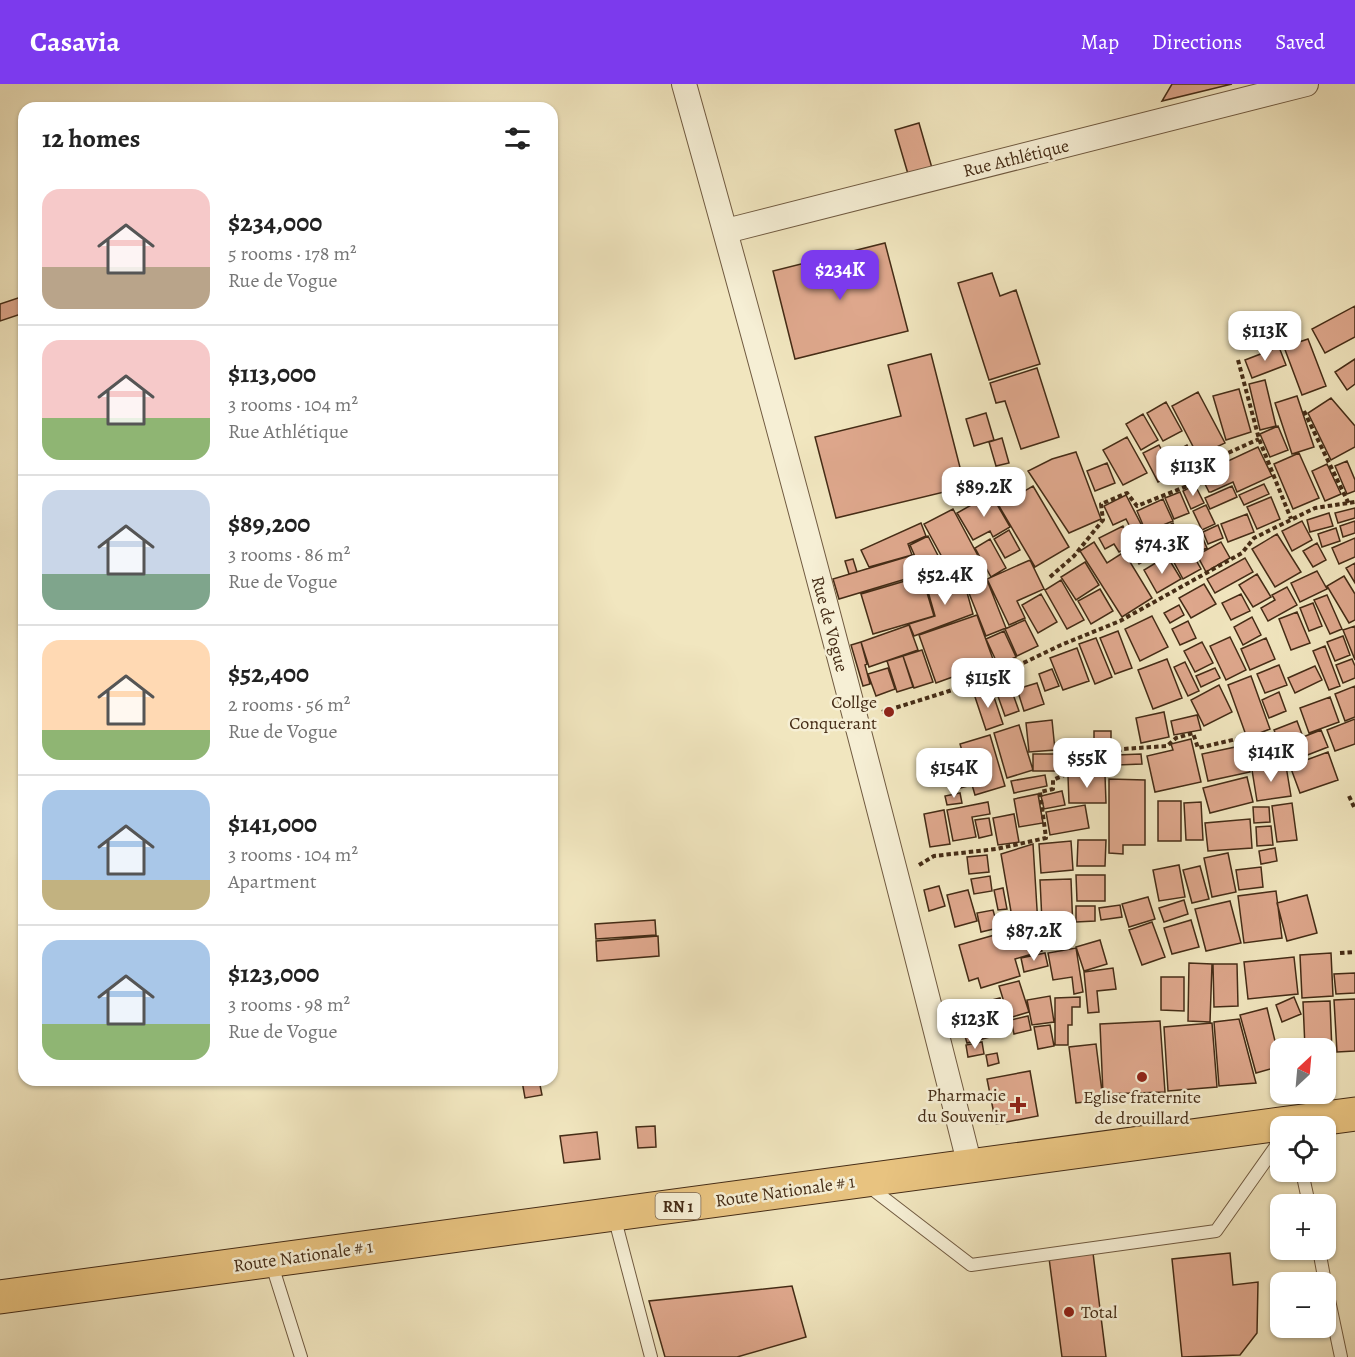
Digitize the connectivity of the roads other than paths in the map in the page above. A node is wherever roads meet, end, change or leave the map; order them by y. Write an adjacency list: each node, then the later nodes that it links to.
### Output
1 (684, 84): 3 (street, Rue de Vogue)
2 (1306, 84): 3 (street, Rue Athlétique)
3 (726, 231): 8 (street, Rue de Vogue)
4 (1355, 1114): 5 (main road, Route Nationale # 1 / RN 1)
5 (1336, 1118)
6 (1270, 1131): 8 (main road, Route Nationale # 1 / RN 1)
7 (1270, 1156): 9 (lane)
8 (970, 1166): 9 (main road, Route Nationale # 1 / RN 1)
9 (861, 1181): 10 (main road, Route Nationale # 1 / RN 1)
10 (614, 1215): 11 (main road, Route Nationale # 1 / RN 1); 15 (lane)
11 (271, 1261): 12 (main road, Route Nationale # 1 / RN 1); 14 (lane)
12 (0, 1297)
13 (1336, 1333): 16 (lane)
14 (302, 1357)
15 (651, 1357)
16 (1341, 1357)

